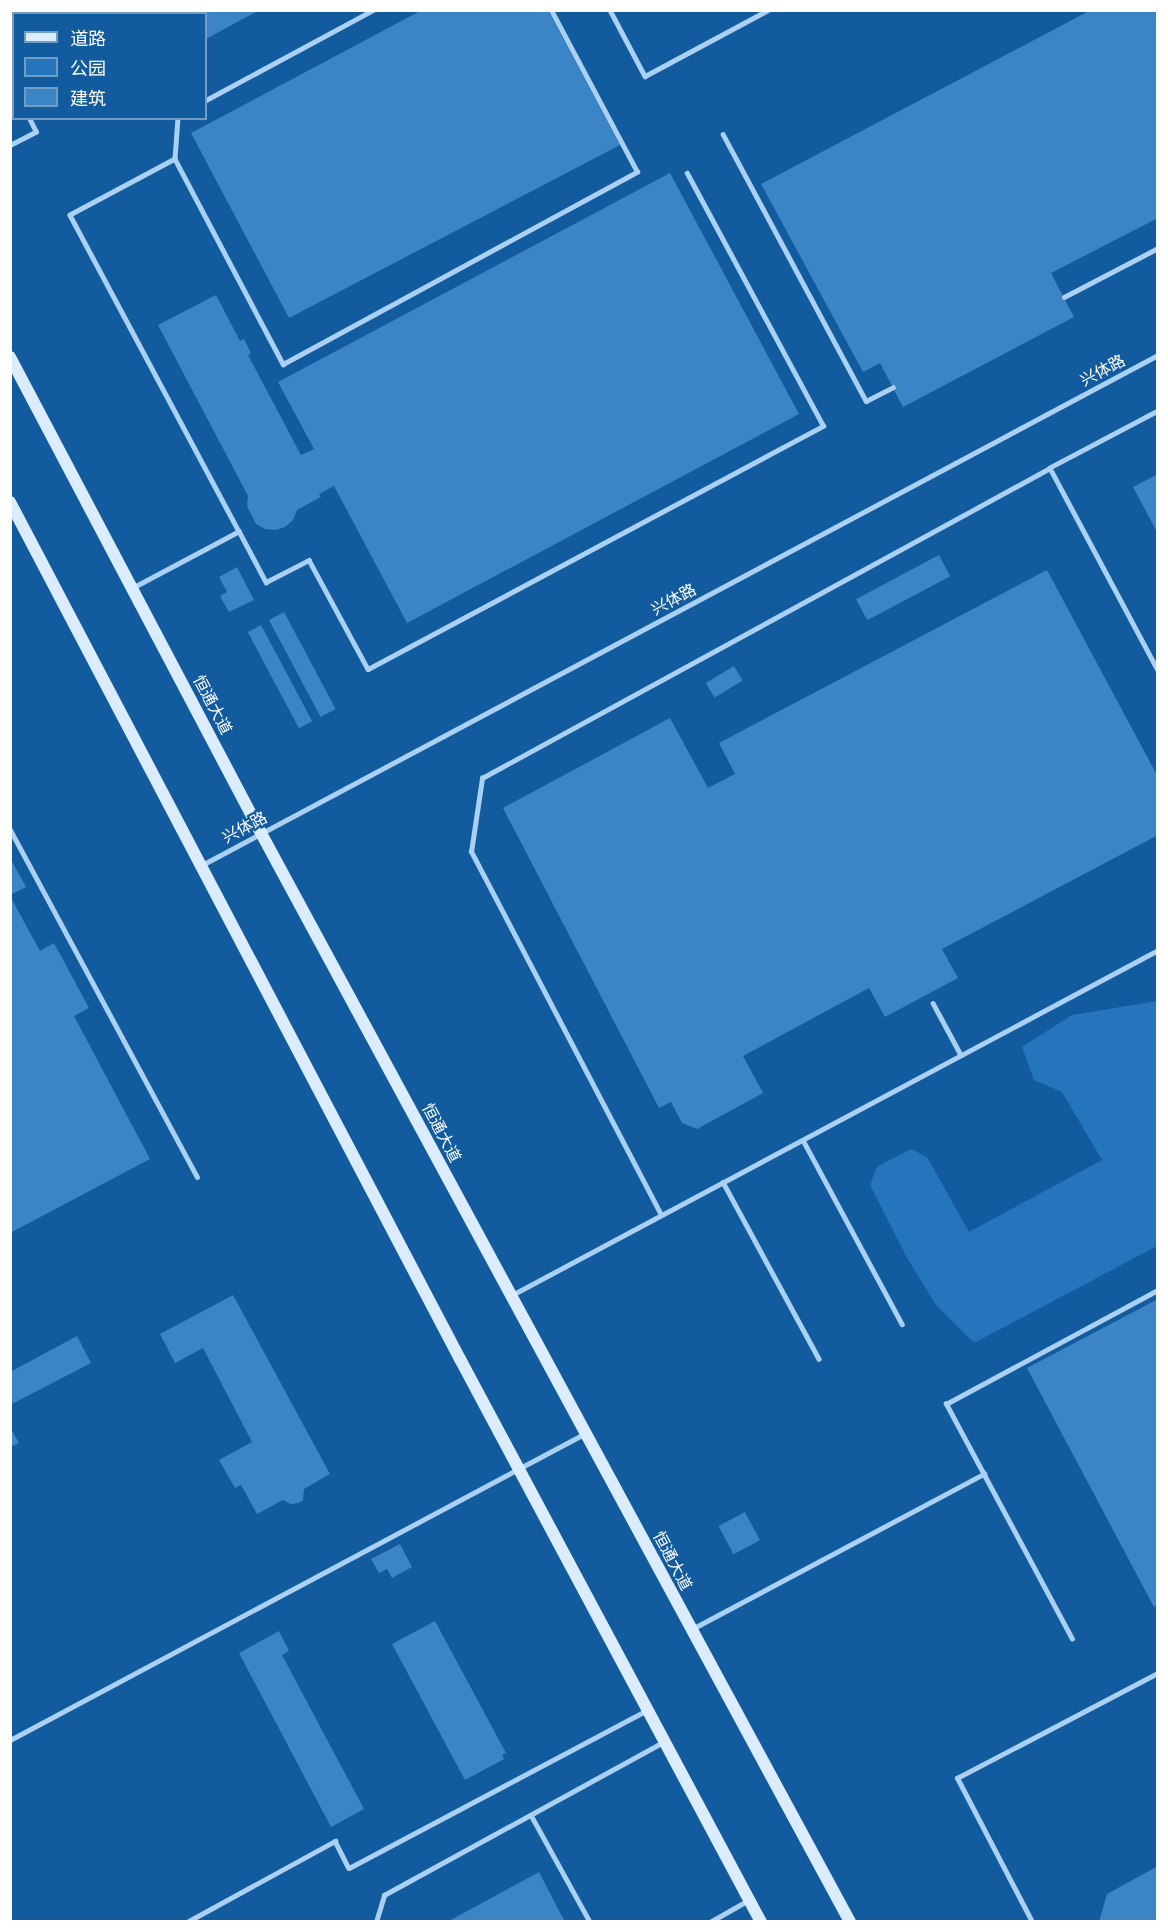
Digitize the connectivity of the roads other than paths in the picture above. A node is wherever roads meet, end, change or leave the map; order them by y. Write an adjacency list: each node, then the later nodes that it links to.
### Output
1 (373, 10): 5 (lane)
2 (551, 10): 10 (lane)
3 (610, 10): 4 (lane)
4 (768, 10)
5 (207, 99)
6 (30, 120): 9 (lane)
7 (178, 120): 10 (lane)
8 (723, 134): 16 (lane)
9 (10, 145)
10 (175, 159): 20 (lane)
11 (687, 173): 20 (lane)
12 (1158, 248): 13 (lane)
13 (1064, 297)
14 (1158, 355): 24 (lane, 兴体路)
15 (10, 357): 21 (main road, 恒通大道)
16 (893, 387)
17 (1158, 411): 18 (lane)
18 (1050, 468): 22 (lane); 32 (lane)
19 (10, 502): 25 (main road)
20 (239, 531): 21 (lane)
21 (132, 588): 24 (main road, 恒通大道)
22 (1158, 670)
23 (10, 829): 30 (lane)
24 (261, 833): 25 (lane, 兴体路); 34 (main road, 恒通大道)
25 (202, 865): 38 (main road)
26 (1158, 950): 28 (lane)
27 (933, 1003): 28 (lane)
28 (962, 1054): 29 (lane)
29 (803, 1140): 31 (lane); 35 (lane)
30 (197, 1177)
31 (723, 1182): 32 (lane); 36 (lane)
32 (661, 1215): 34 (lane)
33 (1158, 1290): 39 (lane)
34 (510, 1296): 37 (main road, 恒通大道)
35 (902, 1324)
36 (819, 1359)
37 (584, 1434): 38 (lane); 40 (main road, 恒通大道)
38 (521, 1468): 43 (main road); 44 (lane)
39 (984, 1474): 40 (lane); 41 (lane)
40 (690, 1630): 53 (main road, 恒通大道)
41 (1072, 1639)
42 (1158, 1673): 54 (lane)
43 (649, 1708): 45 (main road); 48 (lane)
44 (10, 1740)
45 (666, 1740): 46 (lane); 47 (main road)
46 (531, 1815): 49 (lane); 50 (lane)
47 (750, 1900): 51 (lane); 52 (main road)
48 (187, 1922)
49 (376, 1922)
50 (590, 1922)
51 (710, 1922)
52 (762, 1922)
53 (849, 1922)
54 (1032, 1922)

